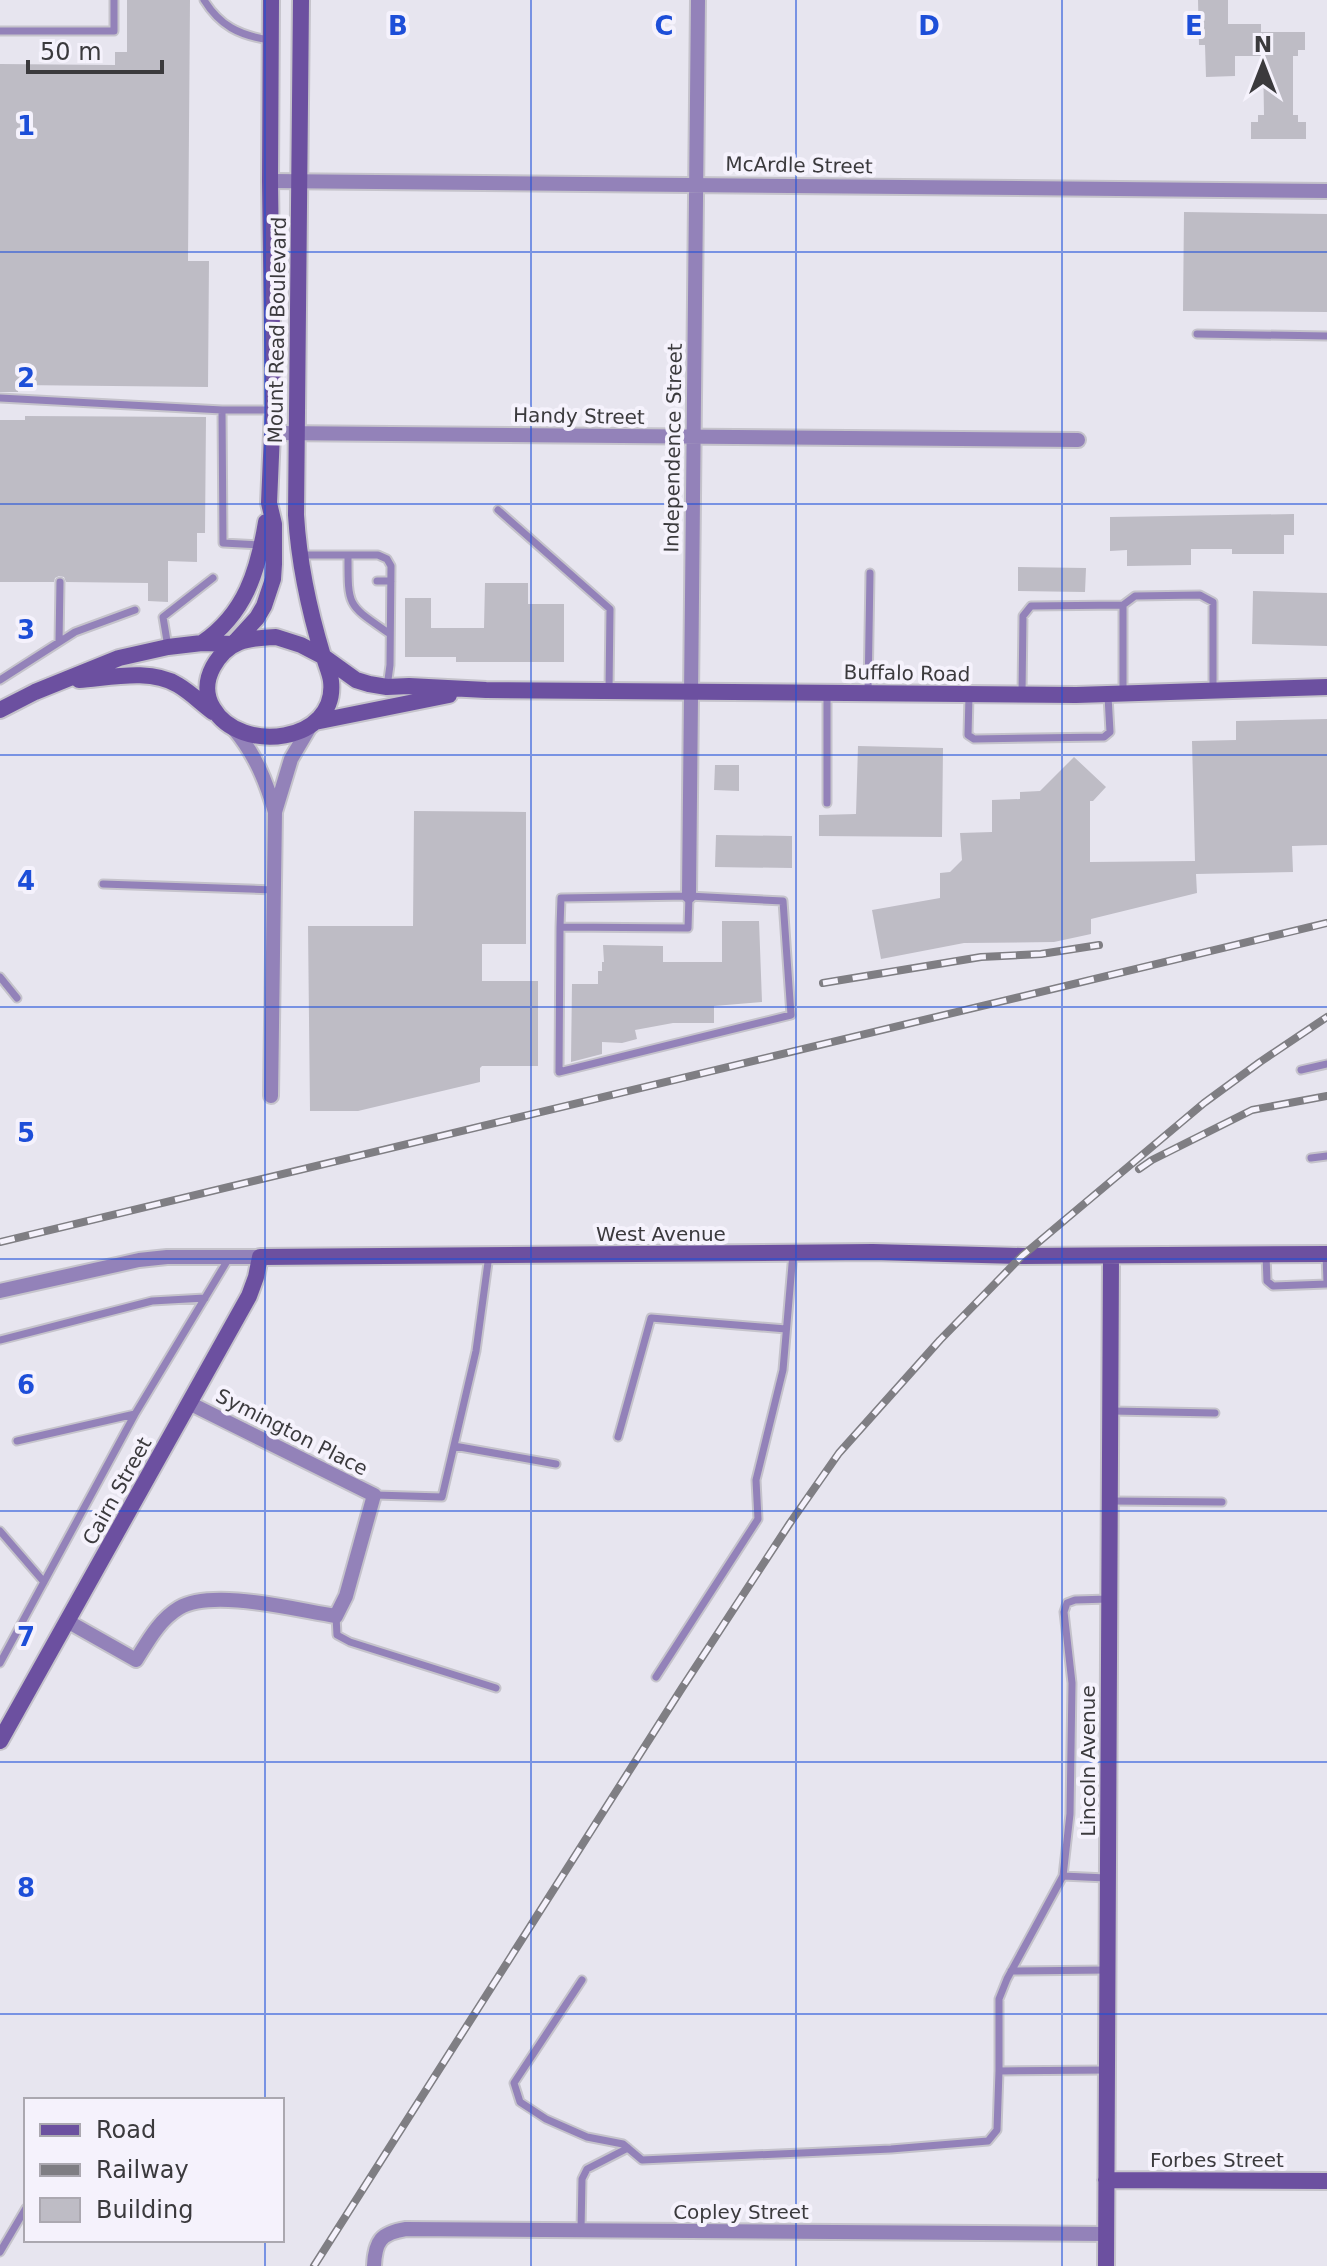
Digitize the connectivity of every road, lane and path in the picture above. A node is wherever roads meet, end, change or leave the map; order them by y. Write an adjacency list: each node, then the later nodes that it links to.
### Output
1 (114, 0): 6 (lane)
2 (204, 0): 7 (lane)
3 (271, 0): 7 (main road, Mount Read Boulevard)
4 (301, 0): 9 (main road, Mount Read Boulevard)
5 (698, 0): 10 (street, Independence Street)
6 (0, 31)
7 (271, 40): 8 (main road, Mount Read Boulevard)
8 (270, 181): 9 (street, McArdle Street); 16 (main road, Mount Read Boulevard)
9 (299, 181): 10 (street, McArdle Street); 18 (main road, Mount Read Boulevard)
10 (696, 184): 11 (street, McArdle Street); 19 (street, Independence Street)
11 (1327, 191)
12 (1197, 334): 13 (lane)
13 (1327, 336)
14 (0, 398): 15 (lane)
15 (222, 410): 16 (lane); 23 (lane)
16 (273, 410): 17 (main road, Mount Read Boulevard)
17 (273, 433): 18 (street, Handy Street); 21 (main road, Mount Read Boulevard)
18 (296, 433): 19 (street, Handy Street); 24 (main road, Mount Read Boulevard)
19 (693, 436): 20 (street, Handy Street); 45 (street, Independence Street)
20 (1078, 440)
21 (269, 503): 23 (main road); 36 (main road, Mount Read Boulevard)
22 (498, 510): 44 (lane)
23 (262, 545): 35 (main road)
24 (299, 555): 25 (lane); 38 (main road, Mount Read Boulevard)
25 (348, 555): 29 (lane); 33 (lane)
26 (870, 573): 48 (lane)
27 (213, 578): 37 (lane)
28 (377, 581): 29 (lane)
29 (391, 581): 33 (lane)
30 (60, 582): 34 (lane)
31 (1123, 605): 46 (lane); 50 (lane); 51 (lane)
32 (135, 610): 34 (lane)
33 (390, 634): 41 (lane)
34 (59, 642): 39 (lane)
35 (202, 643): 36 (main road); 37 (main road)
36 (234, 643): 38 (main road); 53 (main road)
37 (168, 647): 40 (main road)
38 (323, 657): 41 (main road, Buffalo Road); 54 (main road)
39 (0, 680)
40 (65, 681): 52 (main road); 53 (main road)
41 (387, 687): 43 (main road, Buffalo Road)
42 (1327, 687): 46 (main road, Buffalo Road)
43 (486, 690): 44 (main road, Buffalo Road); 54 (main road, Buffalo Road)
44 (609, 690): 45 (main road, Buffalo Road)
45 (691, 691): 47 (main road, Buffalo Road); 60 (street, Independence Street)
46 (1213, 691): 50 (main road, Buffalo Road)
47 (827, 692): 48 (main road, Buffalo Road); 56 (lane)
48 (868, 693): 49 (main road, Buffalo Road)
49 (970, 694): 50 (lane); 51 (main road, Buffalo Road)
50 (1115, 694): 51 (main road, Buffalo Road)
51 (1022, 695)
52 (0, 710)
53 (216, 714): 55 (main road)
54 (313, 724): 55 (main road); 57 (street)
55 (234, 729): 57 (street)
56 (827, 803)
57 (275, 812): 59 (street)
58 (103, 884): 59 (lane)
59 (274, 890): 66 (street)
60 (689, 896): 61 (lane); 61 (lane); 61 (lane)
61 (560, 927)
62 (0, 977): 63 (lane)
63 (17, 998)
64 (1327, 1064): 65 (lane)
65 (1301, 1070)
66 (271, 1096)
67 (1327, 1156): 68 (lane)
68 (1311, 1158)
69 (793, 1253): 71 (main road, West Avenue); 73 (main road, West Avenue); 79 (lane)
70 (1327, 1254): 72 (main road, West Avenue); 76 (lane)
71 (489, 1255): 75 (main road, West Avenue); 87 (lane)
72 (1266, 1255): 73 (main road, West Avenue); 76 (lane)
73 (1111, 1256): 82 (main road, Lincoln Avenue)
74 (230, 1257): 75 (street, West Avenue); 77 (street, West Avenue); 78 (lane)
75 (260, 1257): 81 (main road, Cairn Street)
76 (1327, 1283)
77 (0, 1291)
78 (205, 1298): 80 (lane); 84 (lane)
79 (786, 1329): 85 (lane); 99 (lane)
80 (0, 1340)
81 (189, 1403): 89 (street, Symington Place); 96 (main road, Cairn Street)
82 (1110, 1411): 83 (lane); 90 (main road, Lincoln Avenue)
83 (1215, 1413)
84 (135, 1414): 86 (lane); 93 (lane)
85 (618, 1437)
86 (17, 1441)
87 (454, 1446): 88 (lane); 89 (lane)
88 (556, 1464)
89 (374, 1495): 95 (street, Symington Place)
90 (1110, 1501): 91 (lane); 94 (main road, Lincoln Avenue)
91 (1222, 1502)
92 (0, 1531): 93 (lane)
93 (44, 1582): 97 (lane)
94 (1109, 1599): 102 (lane); 103 (main road, Lincoln Avenue)
95 (336, 1616): 96 (street); 100 (lane)
96 (67, 1621): 101 (main road, Cairn Street)
97 (3, 1650): 98 (lane)
98 (0, 1663)
99 (656, 1677)
100 (496, 1688)
101 (0, 1741)
102 (1063, 1876): 103 (lane); 105 (lane)
103 (1108, 1878): 104 (main road, Lincoln Avenue)
104 (1107, 1970): 105 (lane); 107 (main road, Lincoln Avenue)
105 (1011, 1971): 108 (lane)
106 (582, 1980): 109 (lane)
107 (1107, 2070): 108 (lane); 110 (main road, Lincoln Avenue)
108 (999, 2071): 109 (lane)
109 (628, 2148): 114 (lane)
110 (1106, 2180): 111 (main road, Forbes Street); 115 (main road, Lincoln Avenue)
111 (1327, 2181)
112 (24, 2211): 116 (lane)
113 (0, 2228): 116 (lane)
114 (581, 2230): 115 (street, Copley Street); 118 (street, Copley Street)
115 (1106, 2234): 119 (main road, Lincoln Avenue)
116 (10, 2235): 117 (lane)
117 (0, 2252)
118 (374, 2266)
119 (1106, 2266)

